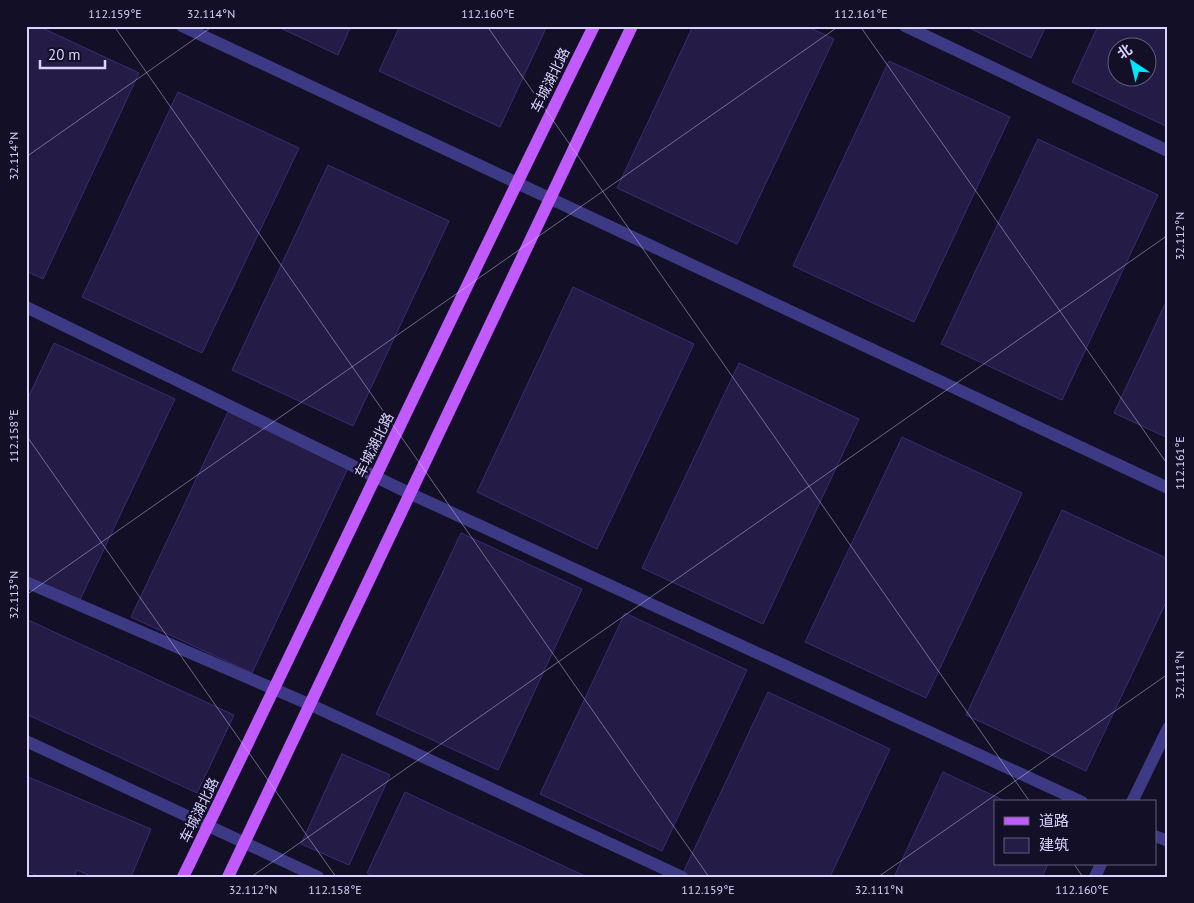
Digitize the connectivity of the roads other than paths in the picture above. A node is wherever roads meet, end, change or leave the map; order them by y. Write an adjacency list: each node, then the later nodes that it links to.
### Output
1 (182, 26): 6 (street)
2 (594, 26): 6 (main road, 车城湖北路)
3 (632, 26): 7 (main road)
4 (905, 26): 5 (street)
5 (1168, 151)
6 (516, 182): 7 (street); 9 (main road, 车城湖北路)
7 (549, 198): 10 (street); 11 (main road)
8 (26, 307): 9 (street)
9 (375, 477): 11 (street); 13 (main road, 车城湖北路)
10 (1168, 488)
11 (410, 494): 14 (main road); 17 (street)
12 (26, 582): 13 (street)
13 (275, 689): 14 (street); 19 (main road, 车城湖北路)
14 (311, 705): 22 (main road); 26 (street)
15 (1168, 728): 18 (street)
16 (26, 741): 19 (street)
17 (1078, 800)
18 (1133, 800)
19 (208, 826): 22 (street); 23 (main road, 车城湖北路)
20 (1156, 836): 21 (street)
21 (1168, 842)
22 (245, 843): 24 (main road); 25 (street)
23 (183, 877)
24 (228, 877)
25 (318, 877)
26 (682, 877)

